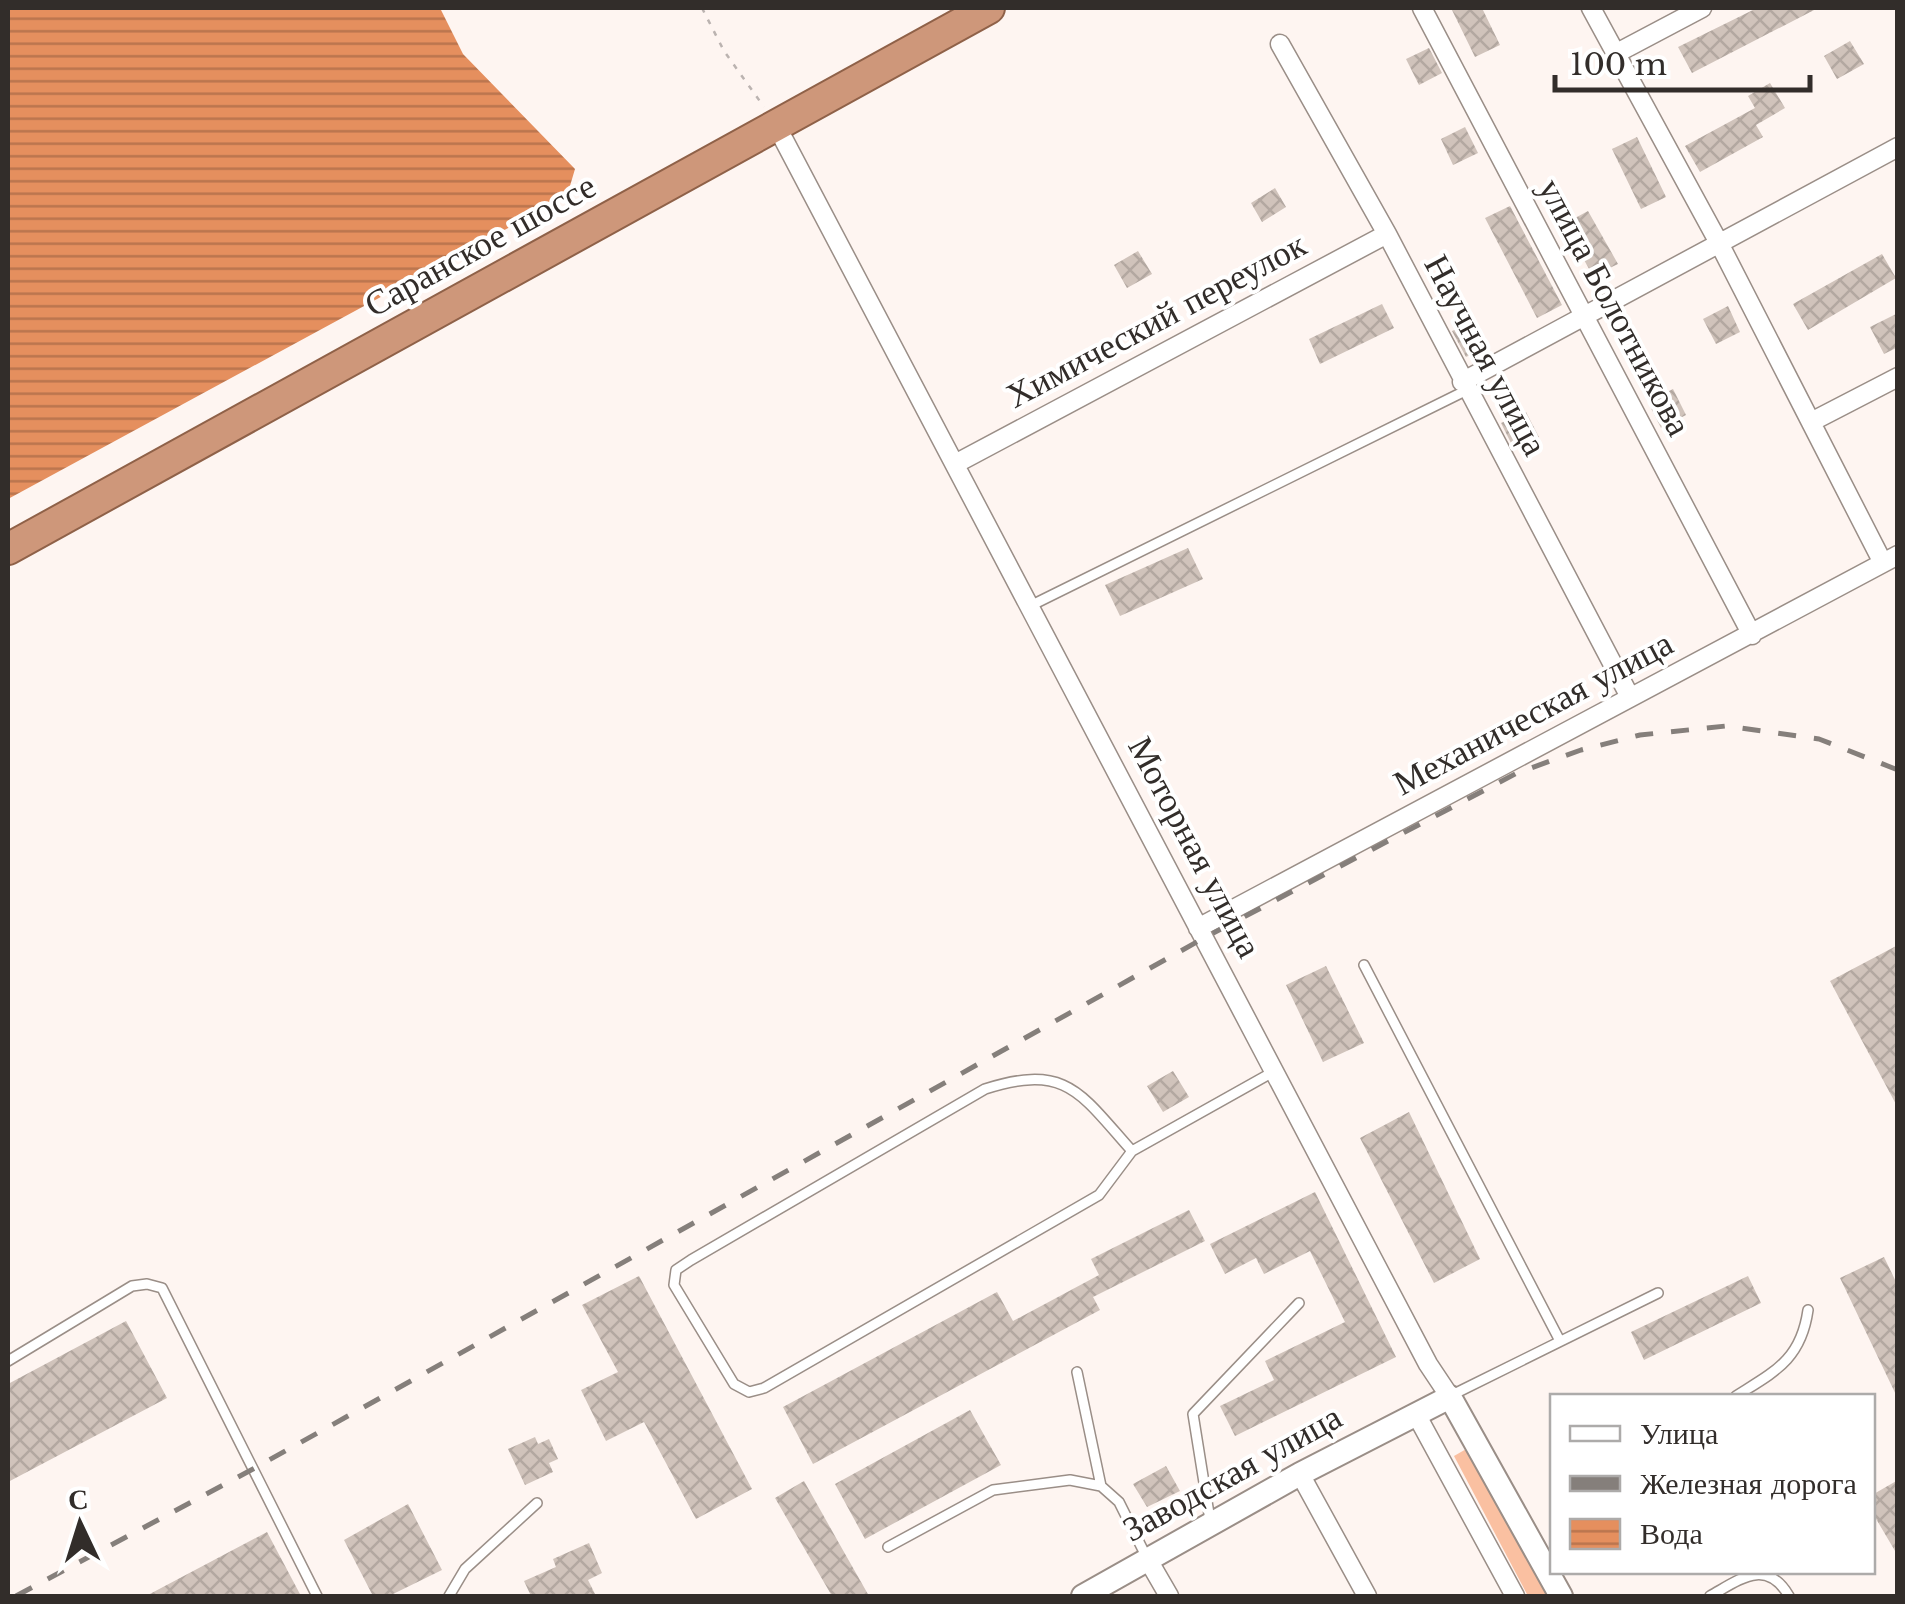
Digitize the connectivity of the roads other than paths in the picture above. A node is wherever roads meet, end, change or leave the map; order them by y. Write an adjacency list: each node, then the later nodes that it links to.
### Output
1 (989, 8): 7 (highway, Саранское шоссе)
2 (1422, 8): 11 (street, улица Болотникова)
3 (1591, 8): 6 (street)
4 (1702, 8): 6 (street)
5 (1280, 44): 9 (street, Научная улица)
6 (1615, 54): 10 (street)
7 (776, 125): 15 (street, Моторная улица); 16 (highway, Саранское шоссе)
8 (1898, 146): 10 (street)
9 (1387, 234): 13 (street, Научная улица); 15 (street, Химический переулок)
10 (1718, 243): 11 (street); 14 (street)
11 (1584, 318): 13 (street); 19 (street, улица Болотникова)
12 (1898, 377): 14 (street)
13 (1464, 386): 18 (lane); 20 (street, Научная улица)
14 (1811, 422): 17 (street)
15 (955, 464): 18 (street, Моторная улица)
16 (8, 549)
17 (1890, 559): 19 (street, Механическая улица)
18 (1030, 606): 21 (street, Моторная улица)
19 (1752, 636): 20 (street, Механическая улица)
20 (1630, 698): 21 (street, Механическая улица)
21 (1198, 928): 23 (street, Моторная улица)
22 (1364, 965): 28 (lane)
23 (1273, 1072): 24 (lane); 32 (street, Моторная улица)
24 (1132, 1150): 24 (lane)
25 (1658, 1293): 28 (lane)
26 (1299, 1303): 37 (lane)
27 (1808, 1310): 31 (lane)
28 (1560, 1341): 32 (lane)
29 (8, 1361): 41 (lane)
30 (1077, 1372): 35 (lane)
31 (1739, 1394)
32 (1450, 1396): 33 (street, Заводская улица); 47 (street, Моторная улица)
33 (1416, 1414): 34 (street, Заводская улица); 46 (street)
34 (1300, 1474): 37 (street, Заводская улица); 45 (street)
35 (1101, 1486): 38 (lane); 39 (lane)
36 (538, 1503): 42 (lane)
37 (1210, 1523): 39 (street, Заводская улица)
38 (888, 1547)
39 (1148, 1558): 43 (street, Заводская улица); 44 (street)
40 (1749, 1574): 48 (lane); 49 (lane)
41 (316, 1596)
42 (450, 1596)
43 (1084, 1596)
44 (1169, 1596)
45 (1368, 1596)
46 (1515, 1596)
47 (1562, 1596)
48 (1710, 1596)
49 (1789, 1596)

